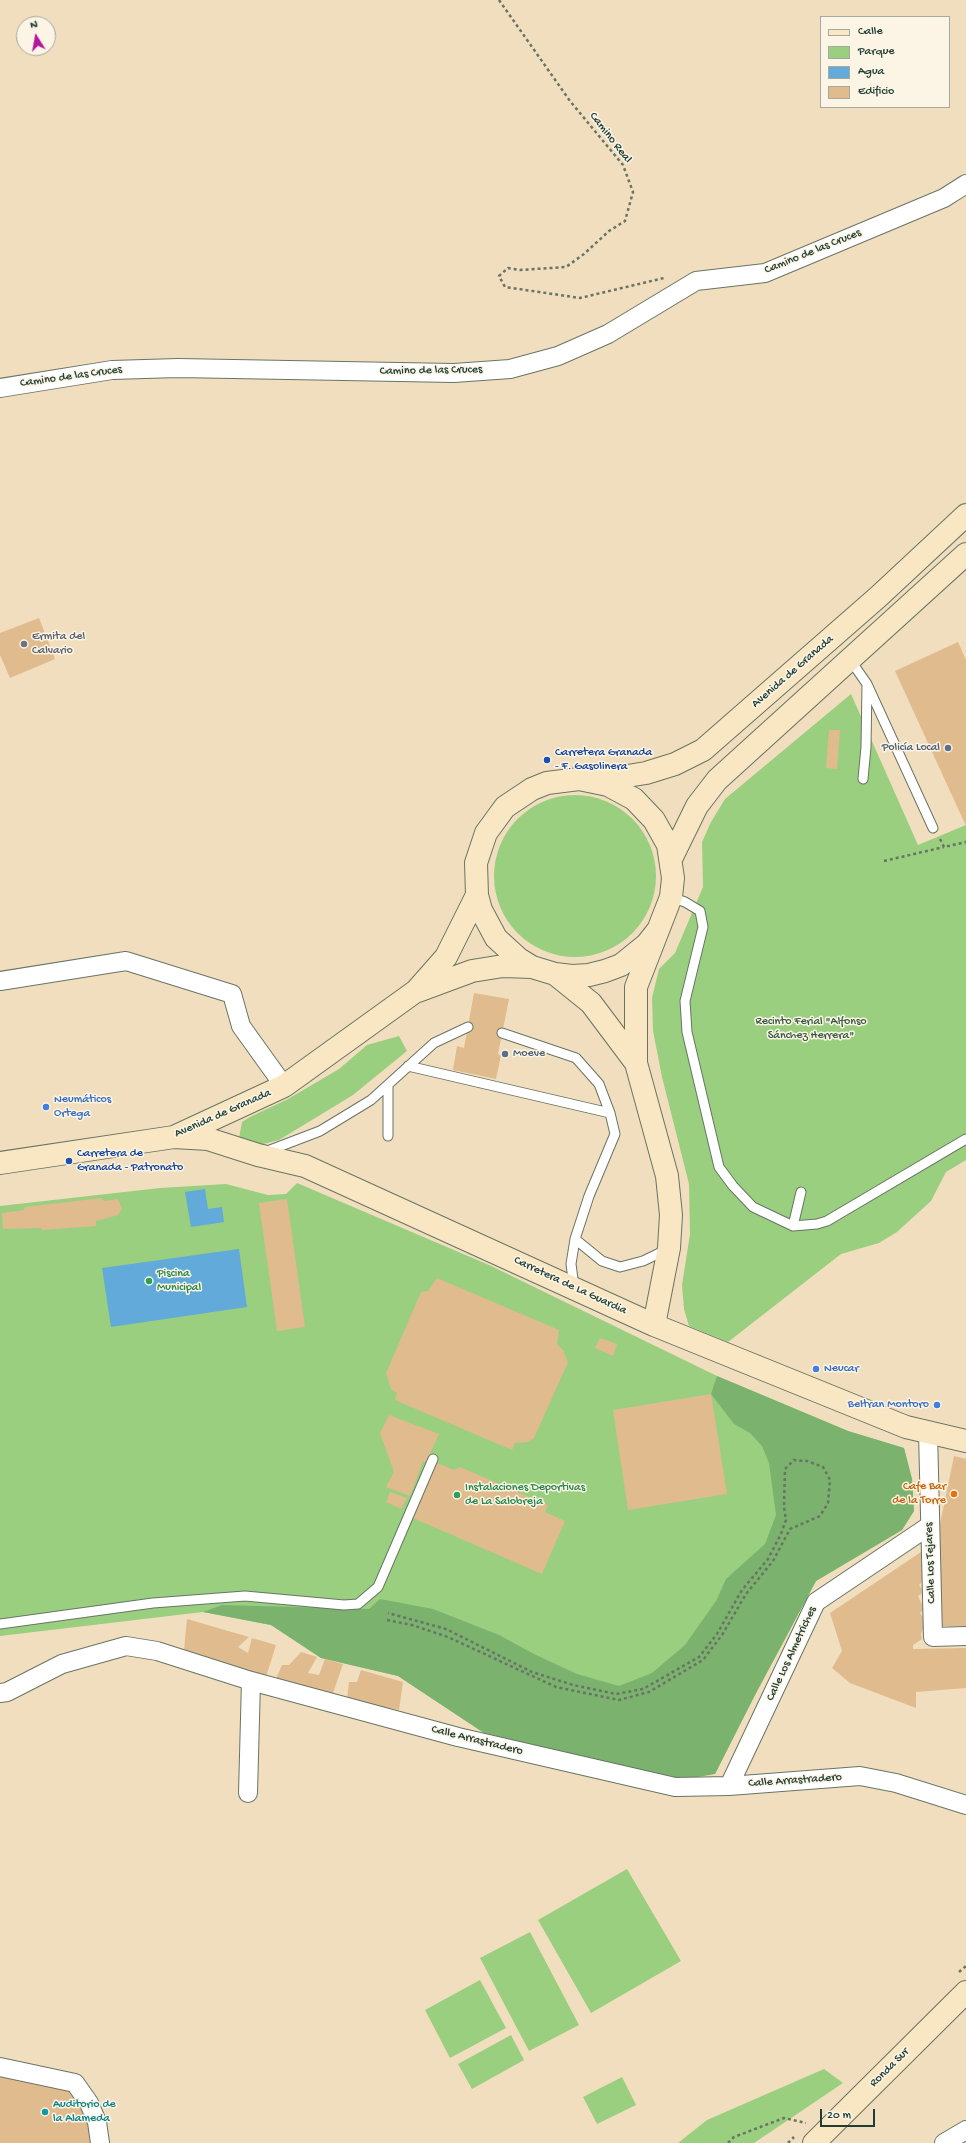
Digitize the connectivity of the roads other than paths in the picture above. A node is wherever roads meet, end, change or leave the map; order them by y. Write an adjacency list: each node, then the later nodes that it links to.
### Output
1 (966, 184): 2 (street, Camino de las Cruces)
2 (0, 388)
3 (966, 515): 8 (street, Avenida de Granada)
4 (966, 554): 5 (street)
5 (851, 661): 6 (lane); 10 (street)
6 (867, 684): 7 (lane); 9 (lane)
7 (863, 779)
8 (594, 781): 10 (street); 11 (street)
9 (933, 828)
10 (671, 859): 12 (street)
11 (477, 895): 14 (street); 17 (street, Avenida de Granada)
12 (671, 897): 13 (street); 31 (lane)
13 (658, 930): 15 (street); 20 (street)
14 (532, 967): 15 (street); 17 (street, Avenida de Granada)
15 (555, 974): 20 (street)
16 (0, 981): 23 (street)
17 (416, 991): 23 (street, Avenida de Granada)
18 (468, 1027): 21 (lane)
19 (502, 1034): 24 (lane)
20 (636, 1063): 33 (street)
21 (408, 1066): 22 (lane); 24 (lane)
22 (388, 1085): 25 (lane); 28 (lane)
23 (284, 1086): 26 (street, Avenida de Granada)
24 (610, 1113): 32 (lane)
25 (388, 1136)
26 (174, 1137): 28 (street, Carretera de La Guardia); 29 (street, Avenida de Granada)
27 (966, 1139): 31 (lane)
28 (258, 1155): 34 (street, Carretera de La Guardia)
29 (0, 1163)
30 (800, 1192): 31 (lane)
31 (793, 1226)
32 (575, 1240): 33 (lane); 34 (lane)
33 (669, 1248): 35 (street)
34 (574, 1287): 35 (street, Carretera de La Guardia)
35 (654, 1325): 36 (street, Carretera de La Guardia)
36 (928, 1432): 37 (street, Carretera de La Guardia); 39 (street, Calle Los Tejares)
37 (966, 1441)
38 (433, 1460): 40 (lane)
39 (929, 1526): 41 (street, Calle Los Tejares); 44 (street, Calle Los Almetriches)
40 (0, 1624)
41 (966, 1636)
42 (251, 1681): 43 (street, Calle Arrastradero); 44 (street, Calle Arrastradero); 45 (street)
43 (0, 1693)
44 (729, 1786): 46 (street, Calle Arrastradero)
45 (248, 1793)
46 (966, 1805)
47 (966, 1992): 51 (street, Ronda Sur)
48 (0, 2066): 50 (street)
49 (966, 2130): 52 (street)
50 (100, 2142)
51 (814, 2143)
52 (944, 2143)

